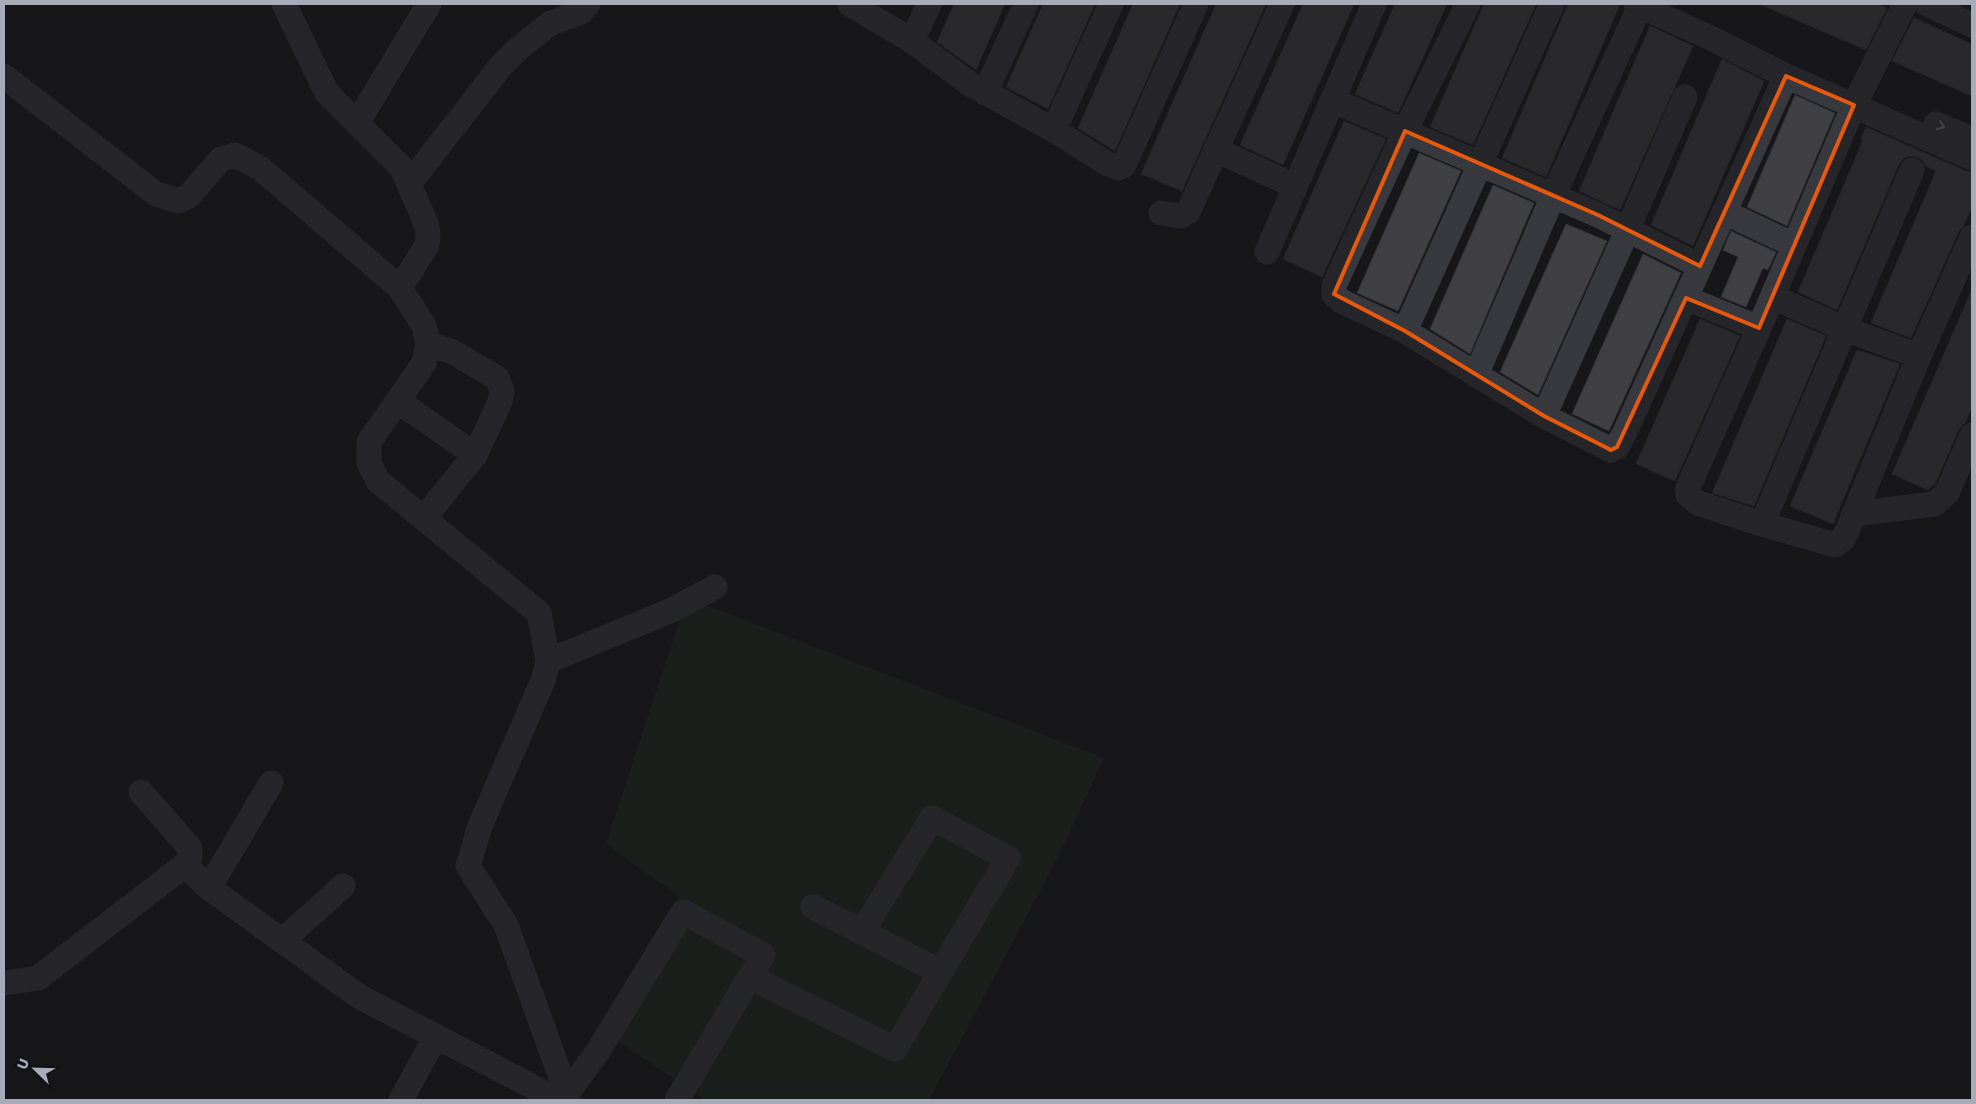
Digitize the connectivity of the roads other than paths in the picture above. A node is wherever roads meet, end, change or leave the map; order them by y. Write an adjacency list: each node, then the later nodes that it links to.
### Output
1 (284, 4): 25 (street)
2 (428, 4): 25 (street)
3 (588, 4): 33 (street)
4 (850, 4): 18 (street)
5 (929, 4): 18 (street)
6 (1026, 4): 21 (street)
7 (1111, 4): 26 (street)
8 (1196, 4): 26 (street)
9 (1282, 4): 29 (street)
10 (1374, 4): 24 (street)
11 (1468, 4): 27 (street)
12 (1552, 4): 31 (street)
13 (1639, 4): 20 (street); 35 (street)
14 (1674, 4): 23 (street)
15 (1905, 4): 23 (street)
16 (1927, 4): 17 (street)
17 (1972, 25)
18 (912, 41): 21 (street)
19 (4, 76): 43 (street)
20 (1786, 76): 23 (street); 36 (street)
21 (986, 93): 26 (street)
22 (1685, 97): 38 (street)
23 (1857, 98): 28 (street, one-way to 28); 30 (street); 40 (street)
24 (1332, 100): 27 (street); 34 (street)
25 (357, 123): 33 (street)
26 (1054, 130)
27 (1405, 131): 31 (street); 48 (street)
28 (1972, 139)
29 (1216, 150): 34 (street); 37 (street)
30 (1972, 158)
31 (1480, 164): 35 (street); 48 (street)
32 (1912, 170): 47 (street)
33 (409, 184): 43 (street)
34 (1295, 186): 41 (street)
35 (1553, 196): 38 (street); 51 (street)
36 (1724, 212): 40 (street); 42 (street)
37 (1161, 213)
38 (1627, 231): 42 (street); 53 (street)
39 (1972, 237): 50 (street)
40 (1794, 245): 44 (street)
41 (1267, 252)
42 (1700, 266): 45 (street)
43 (400, 288): 49 (street)
44 (1772, 297): 46 (street); 47 (street)
45 (1686, 298): 46 (street); 53 (street)
46 (1759, 328): 58 (street)
47 (1845, 329): 50 (street); 58 (street)
48 (1405, 331): 51 (street)
49 (428, 344): 52 (street); 55 (street)
50 (1918, 356): 56 (street)
51 (1476, 375): 53 (street)
52 (398, 401): 55 (street); 57 (street)
53 (1544, 416)
54 (1972, 435): 56 (street)
55 (475, 455): 57 (street)
56 (1854, 514): 58 (street)
57 (424, 518): 60 (street)
58 (1762, 524)
59 (715, 587): 60 (street)
60 (548, 661): 73 (street)
61 (271, 783): 65 (street)
62 (142, 792): 63 (street)
63 (186, 865): 65 (street); 71 (street)
64 (343, 886): 68 (street)
65 (209, 888): 68 (street)
66 (813, 907): 67 (street)
67 (862, 932): 69 (street); 69 (street)
68 (282, 941): 72 (street)
69 (941, 972): 70 (street)
70 (750, 978): 73 (street); 75 (street)
71 (4, 983)
72 (436, 1036): 73 (street); 74 (street)
73 (552, 1097)
74 (401, 1100)
75 (678, 1100)

